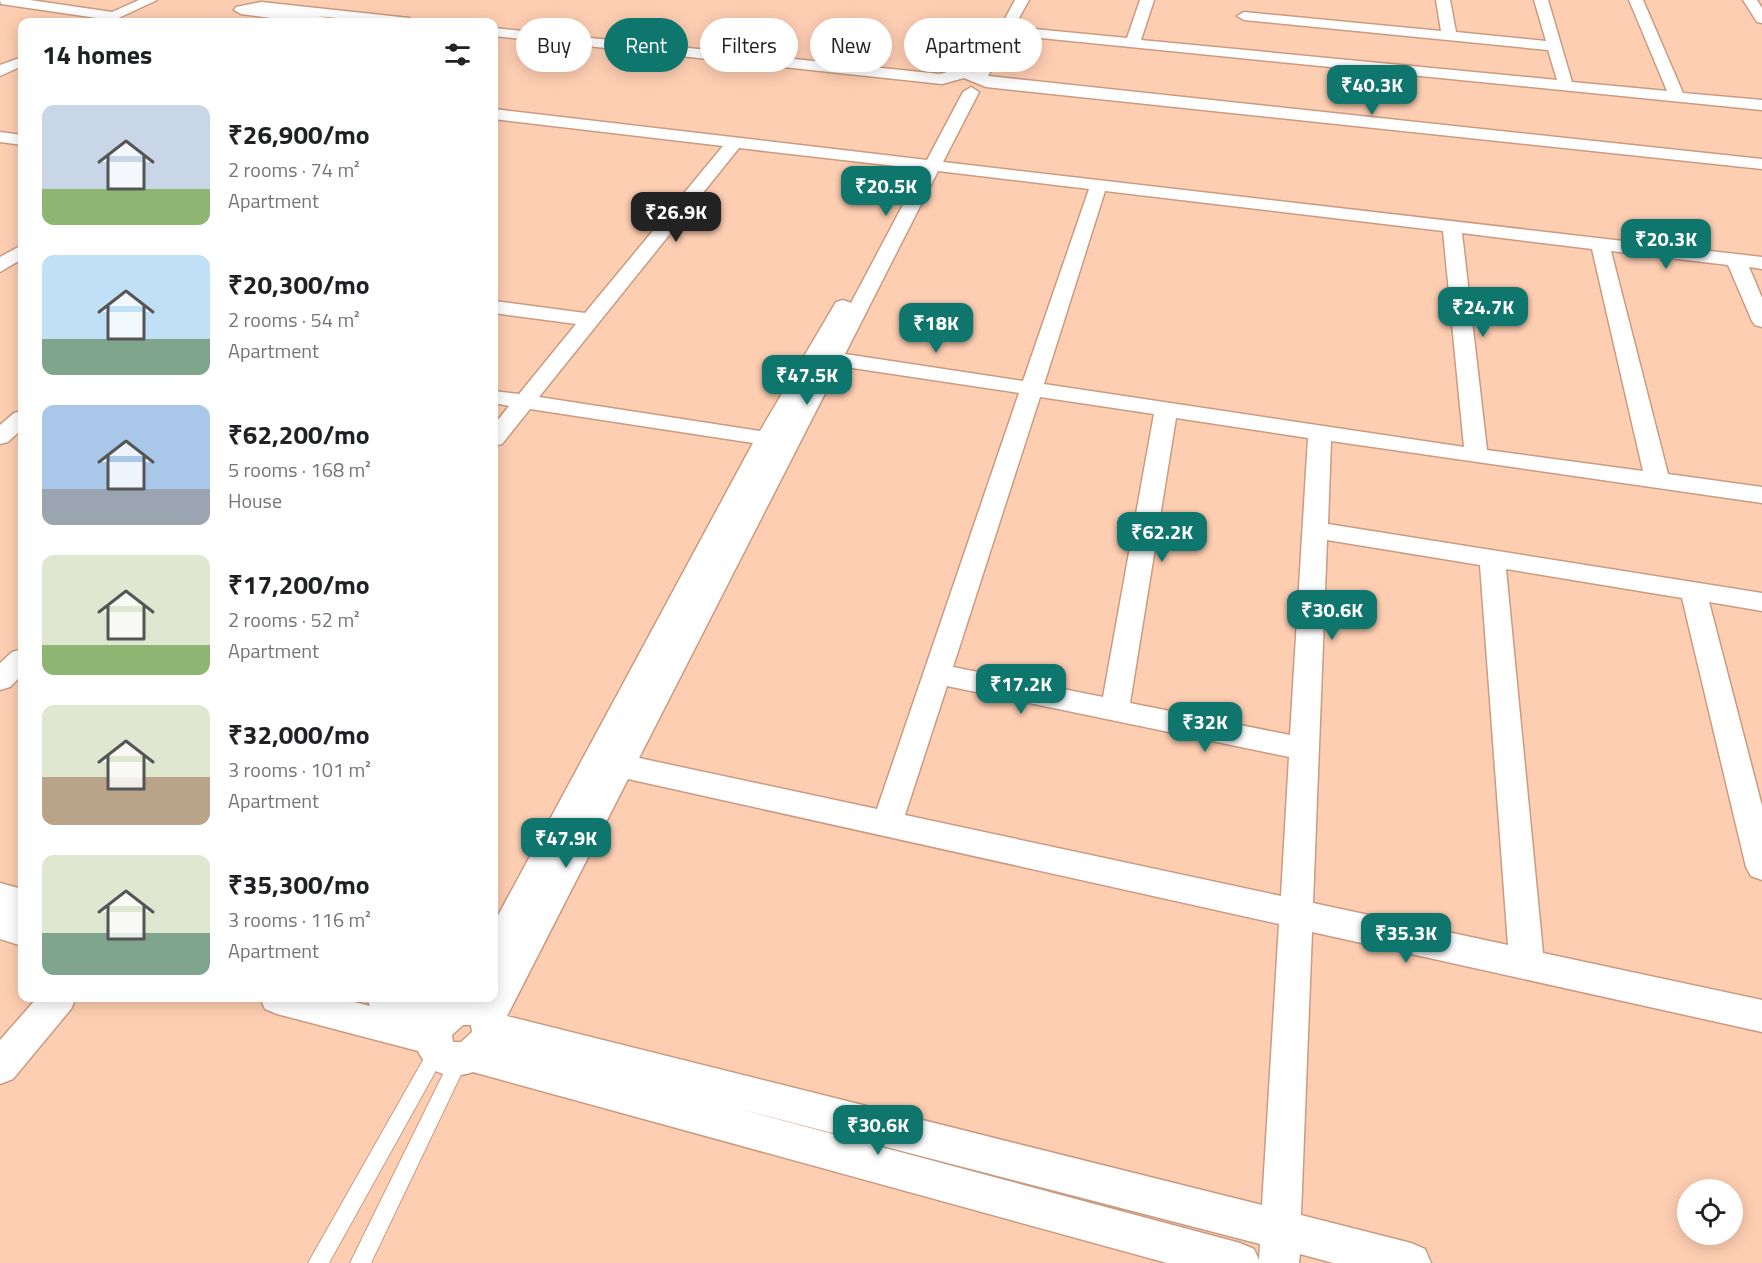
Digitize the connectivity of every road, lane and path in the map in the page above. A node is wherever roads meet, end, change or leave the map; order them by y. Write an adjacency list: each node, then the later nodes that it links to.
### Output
1 (1, 0): 12 (street)
2 (102, 0): 11 (street)
3 (321, 0): 13 (street)
4 (1022, 0): 20 (street)
5 (1146, 0): 25 (street)
6 (1248, 0): 15 (street)
7 (1443, 0): 23 (street)
8 (1541, 0): 26 (street)
9 (1636, 0): 34 (street)
10 (1750, 0): 21 (street)
11 (145, 2): 14 (street)
12 (37, 5): 14 (street); 16 (street)
13 (302, 10): 18 (street); 19 (street)
14 (114, 16): 17 (street)
15 (1244, 16): 23 (street); 27 (street)
16 (9, 17)
17 (109, 18)
18 (300, 18)
19 (373, 18)
20 (1012, 18)
21 (1762, 19)
22 (1042, 35): 25 (street)
23 (1449, 35): 26 (street)
24 (498, 38): 32 (street)
25 (1132, 44): 27 (street)
26 (1555, 46): 33 (street)
27 (1235, 54): 33 (street)
28 (18, 63): 29 (street)
29 (0, 71)
30 (975, 72): 32 (street)
31 (963, 74): 32 (street); 32 (street)
32 (965, 86): 38 (street); 39 (street); 40 (street)
33 (1566, 86): 34 (street)
34 (1677, 97): 35 (street)
35 (1762, 105)
36 (498, 114): 37 (street)
37 (734, 142): 38 (street); 49 (street)
38 (925, 164): 41 (street); 51 (street)
39 (1762, 164)
40 (1762, 173)
41 (1100, 184): 42 (street); 52 (street)
42 (1452, 226): 43 (street); 61 (street)
43 (1599, 244): 45 (street); 62 (street)
44 (18, 254): 47 (street)
45 (1736, 260): 46 (street); 50 (street)
46 (1762, 263)
47 (0, 266)
48 (498, 308): 49 (street)
49 (590, 320): 54 (street)
50 (1762, 321)
51 (823, 357): 52 (street); 60 (street)
52 (1032, 388): 55 (street); 69 (street)
53 (498, 398): 54 (street)
54 (524, 401): 58 (street); 60 (street)
55 (1166, 409): 57 (street); 71 (street)
56 (18, 421): 59 (street)
57 (1320, 433): 61 (street); 64 (street)
58 (498, 434)
59 (0, 436)
60 (778, 440): 73 (street)
61 (1476, 455): 62 (street)
62 (1657, 479): 63 (street)
63 (1762, 495)
64 (1315, 530): 65 (street); 72 (street)
65 (1492, 559): 66 (street); 82 (street)
66 (1693, 591): 67 (street); 75 (street)
67 (1762, 602)
68 (18, 663): 70 (street)
69 (937, 674): 71 (street); 74 (street)
70 (0, 680)
71 (1115, 710): 72 (street)
72 (1304, 749): 78 (street)
73 (607, 763): 74 (street); 81 (street); 83 (street)
74 (887, 824): 78 (street)
75 (1762, 867)
76 (0, 897): 77 (street)
77 (18, 902)
78 (1296, 914): 82 (street); 91 (street)
79 (0, 925): 80 (street)
80 (18, 930)
81 (498, 948)
82 (1527, 964): 88 (street)
83 (498, 965)
84 (56, 1002): 90 (street)
85 (300, 1002): 89 (street)
86 (394, 1002): 89 (street)
87 (478, 1002): 89 (street)
88 (1762, 1016)
89 (463, 1030): 91 (street); 92 (lane); 93 (lane); 94 (street)
90 (0, 1067)
91 (1279, 1246): 95 (street)
92 (318, 1263)
93 (360, 1263)
94 (1240, 1263)
95 (1412, 1263)

